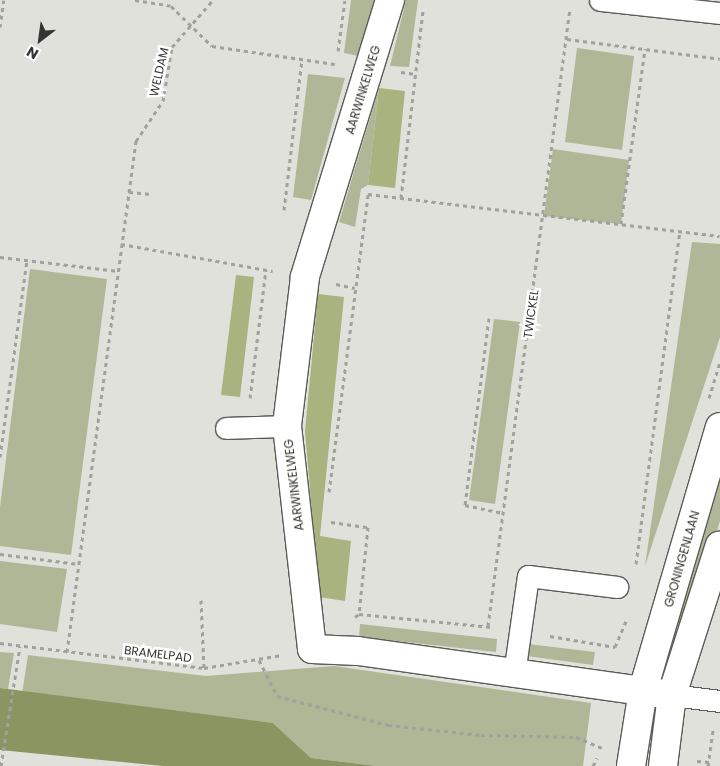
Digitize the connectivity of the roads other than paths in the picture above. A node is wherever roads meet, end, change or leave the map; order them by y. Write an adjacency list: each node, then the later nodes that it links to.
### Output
1 (390, 0): 4 (street, AARWINKELWEG)
2 (600, 0): 3 (lane)
3 (720, 13)
4 (287, 426): 5 (lane); 9 (street, AARWINKELWEG)
5 (226, 428)
6 (720, 428): 10 (street, GRONINGENLAAN)
7 (720, 546): 11 (street)
8 (617, 587): 9 (lane)
9 (514, 674): 10 (street)
10 (643, 690): 11 (street); 13 (street, GRONINGENLAAN)
11 (672, 695): 12 (lane); 14 (street)
12 (717, 711)
13 (631, 766)
14 (663, 766)

